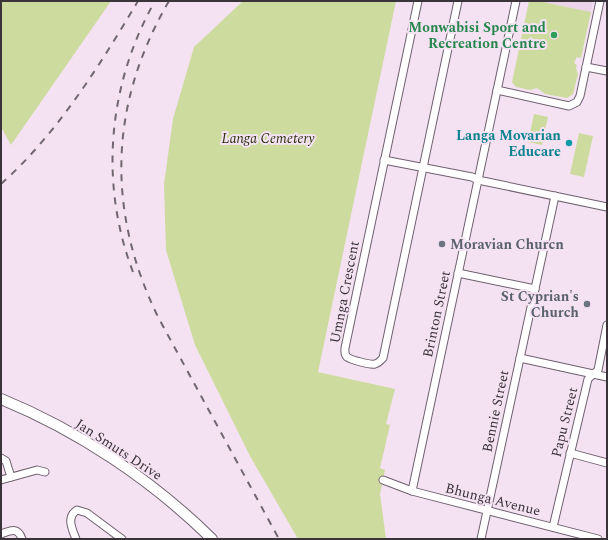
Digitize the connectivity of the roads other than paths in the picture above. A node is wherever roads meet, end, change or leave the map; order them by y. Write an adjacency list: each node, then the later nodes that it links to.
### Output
1 (418, 1): 8 (street, Umnga Crescent)
2 (458, 1): 9 (street, Umnga Crescent)
3 (516, 1): 7 (street, Brinton Street)
4 (602, 4): 5 (street)
5 (586, 67): 6 (street); 7 (street)
6 (607, 71)
7 (497, 90): 10 (street, Brinton Street)
8 (384, 160): 9 (street); 9 (street, Umnga Crescent)
9 (423, 168): 10 (street)
10 (478, 180): 11 (street); 13 (street, Brinton Street)
11 (555, 196): 12 (street); 14 (street, Bennie Street)
12 (607, 207)
13 (458, 273): 14 (street); 27 (street, Brinton Street)
14 (535, 289): 16 (street, Bennie Street)
15 (607, 325): 17 (street, Papu Street)
16 (520, 358): 17 (street); 28 (street, Bennie Street)
17 (593, 374): 18 (street); 20 (street, Papu Street)
18 (607, 377)
19 (1, 399): 34 (main road, Jan Smuts Drive)
20 (570, 453): 22 (street); 29 (street, Papu Street)
21 (1, 458): 24 (street)
22 (607, 463)
23 (45, 472): 24 (street)
24 (11, 477): 25 (street)
25 (1, 480)
26 (383, 480): 27 (street, Bhunga Avenue)
27 (412, 491): 28 (street, Bhunga Avenue)
28 (487, 511): 29 (street, Bhunga Avenue); 35 (street, Bennie Street)
29 (553, 527): 36 (street, Bhunga Avenue)
30 (1, 534): 31 (street)
31 (22, 539)
32 (76, 539): 33 (street)
33 (122, 539)
34 (212, 539)
35 (481, 539)
36 (598, 539)

